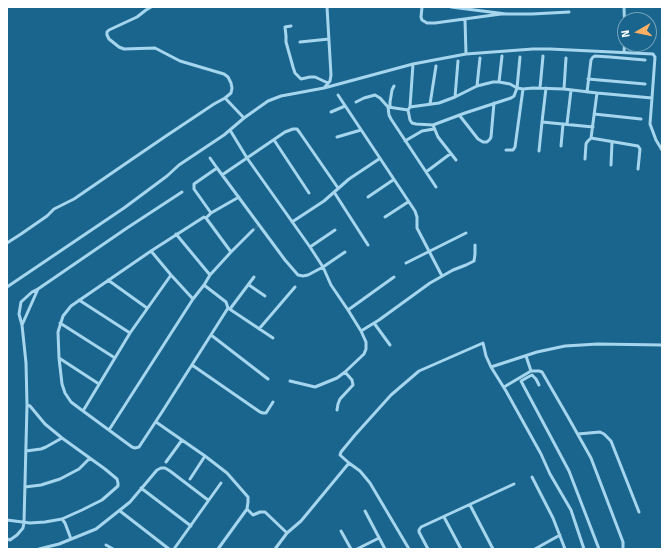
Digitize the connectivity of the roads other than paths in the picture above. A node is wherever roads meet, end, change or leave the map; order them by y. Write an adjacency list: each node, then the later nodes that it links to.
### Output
1 (151, 7): 40 (street)
2 (327, 7): 9 (street)
3 (422, 7): 7 (street)
4 (451, 7): 6 (street)
5 (568, 12): 6 (street)
6 (506, 14): 7 (street)
7 (465, 20): 13 (street)
8 (291, 26): 25 (street)
9 (329, 39): 10 (street); 25 (street)
10 (300, 42)
11 (617, 52): 13 (street)
12 (624, 52): 41 (street)
13 (466, 54): 21 (street)
14 (502, 56): 24 (street)
15 (543, 56): 32 (street)
16 (520, 57): 30 (street)
17 (480, 58): 28 (street)
18 (566, 58): 34 (street)
19 (646, 60): 23 (street)
20 (458, 61): 39 (street)
21 (413, 64): 29 (street); 47 (street)
22 (436, 66): 44 (street)
23 (588, 79): 26 (street); 36 (street)
24 (499, 82): 28 (street); 30 (street)
25 (328, 83): 29 (street)
26 (645, 84)
27 (394, 86): 46 (street)
28 (477, 86): 39 (street)
29 (324, 88): 51 (street)
30 (517, 88): 31 (street); 43 (street)
31 (523, 88): 32 (street); 65 (street)
32 (540, 88): 33 (street)
33 (546, 88): 34 (street); 53 (street)
34 (564, 89): 35 (street)
35 (571, 90): 36 (street); 54 (street)
36 (587, 92): 37 (street)
37 (597, 93): 41 (street); 49 (street)
38 (338, 95): 45 (street)
39 (455, 97): 44 (street)
40 (225, 98): 51 (street); 96 (street)
41 (652, 98): 66 (street)
42 (356, 102): 46 (street)
43 (494, 103): 50 (street); 50 (street)
44 (430, 104): 47 (street)
45 (345, 106): 48 (street); 58 (street)
46 (389, 107): 47 (street); 62 (street)
47 (409, 108): 55 (street)
48 (331, 112)
49 (594, 114): 52 (street); 56 (street)
50 (460, 116): 55 (street)
51 (244, 118): 57 (street)
52 (641, 119)
53 (542, 122): 54 (street); 67 (street)
54 (565, 124): 56 (street); 64 (street)
55 (433, 127): 62 (street); 68 (street)
56 (593, 127): 60 (street)
57 (230, 130): 70 (street); 114 (street)
58 (361, 130): 59 (street); 71 (street)
59 (336, 137)
60 (591, 138): 63 (street); 72 (street)
61 (274, 140): 70 (street); 81 (street); 84 (street)
62 (405, 141): 77 (street)
63 (612, 142): 74 (street); 76 (street)
64 (561, 146)
65 (506, 150)
66 (662, 150)
67 (539, 151)
68 (450, 154): 73 (street); 77 (street)
69 (210, 158): 75 (street)
70 (248, 158): 78 (street); 91 (street)
71 (379, 159): 79 (street); 81 (street)
72 (585, 159)
73 (456, 160)
74 (611, 165)
75 (217, 168): 78 (street); 88 (street)
76 (638, 170)
77 (426, 172): 80 (street)
78 (222, 175): 85 (street)
79 (393, 180): 86 (street); 87 (street)
80 (436, 187)
81 (338, 188): 83 (street)
82 (182, 192): 116 (street)
83 (334, 192): 91 (street); 97 (street)
84 (309, 193)
85 (239, 197): 88 (street); 105 (street)
86 (368, 197)
87 (408, 202): 89 (street); 101 (street)
88 (211, 213): 90 (street)
89 (385, 217)
90 (206, 218): 95 (street); 102 (street)
91 (292, 222): 99 (street)
92 (253, 230): 102 (street)
93 (334, 230): 99 (street)
94 (466, 233): 101 (street)
95 (176, 234): 100 (street); 107 (street)
96 (7, 243)
97 (368, 244)
98 (475, 245): 108 (street)
99 (310, 248): 105 (street)
100 (151, 251): 106 (street); 111 (street)
101 (430, 251): 104 (street); 108 (street)
102 (231, 252): 107 (street)
103 (345, 252): 105 (street)
104 (406, 263)
105 (323, 267): 122 (street)
106 (171, 275): 118 (street); 120 (street)
107 (210, 275): 112 (street)
108 (442, 276): 124 (street)
109 (254, 277): 113 (street)
110 (394, 277): 122 (street)
111 (108, 280): 119 (street); 120 (street)
112 (204, 285): 118 (street); 121 (street)
113 (249, 285): 117 (street); 121 (street)
114 (7, 287)
115 (295, 287): 126 (street)
116 (38, 289): 125 (street); 125 (street)
117 (265, 296)
118 (193, 299): 150 (street)
119 (79, 300): 123 (street); 128 (street)
120 (147, 308): 128 (street)
121 (229, 308): 126 (street); 129 (street)
122 (348, 310): 127 (street)
123 (60, 323): 134 (street); 135 (street)
124 (374, 323): 127 (street); 131 (street)
125 (22, 325): 146 (street)
126 (259, 329): 130 (street)
127 (361, 331): 139 (street)
128 (130, 333): 135 (street)
129 (211, 335): 136 (street); 140 (street)
130 (273, 338)
131 (390, 345)
132 (662, 345): 133 (street)
133 (526, 356): 137 (street); 138 (street)
134 (58, 358): 142 (street); 148 (street)
135 (115, 358): 142 (street)
136 (192, 365): 145 (street); 149 (street)
137 (491, 367): 144 (street); 158 (street)
138 (532, 371): 144 (street); 151 (street)
139 (345, 372): 141 (street); 147 (street)
140 (268, 380)
141 (290, 381)
142 (99, 384): 148 (street)
143 (539, 385): 200 (street)
144 (504, 387): 199 (street)
145 (273, 402)
146 (27, 405): 152 (street); 154 (street)
147 (338, 410)
148 (83, 411): 150 (street)
149 (156, 422): 150 (street); 153 (street)
150 (109, 430)
151 (578, 434): 170 (street); 201 (street)
152 (62, 438): 154 (street); 156 (street)
153 (182, 440): 155 (street); 157 (street)
154 (26, 451): 163 (street)
155 (206, 456): 160 (street); 167 (street)
156 (90, 458): 163 (street); 172 (street)
157 (166, 462)
158 (349, 463): 177 (street); 193 (street)
159 (532, 477): 178 (street)
160 (190, 479)
161 (221, 483): 165 (street)
162 (514, 484): 166 (street)
163 (25, 487): 174 (street)
164 (141, 488): 165 (street); 168 (street); 175 (street)
165 (208, 500): 175 (street)
166 (470, 505): 171 (street); 196 (street)
167 (247, 509): 177 (street); 188 (street)
168 (120, 511): 181 (street); 186 (street)
169 (365, 511): 179 (street)
170 (639, 512)
171 (444, 517): 194 (street); 195 (street)
172 (62, 519): 174 (street); 181 (street)
173 (7, 520): 174 (street)
174 (24, 522): 180 (street)
175 (190, 526): 187 (street)
176 (341, 531): 190 (street)
177 (287, 533): 189 (street)
178 (560, 535): 197 (street); 198 (street)
179 (378, 538): 191 (street); 192 (street)
180 (7, 539)
181 (71, 539): 183 (street)
182 (106, 545): 185 (street)
183 (56, 547): 184 (street)
184 (39, 549)
185 (113, 549)
186 (169, 549)
187 (174, 549)
188 (218, 549)
189 (275, 549)
190 (351, 549)
191 (357, 549)
192 (385, 549)
193 (409, 549)
194 (428, 549)
195 (461, 549)
196 (493, 549)
197 (535, 549)
198 (565, 549)
199 (584, 549)
200 (599, 549)
201 (622, 549)

